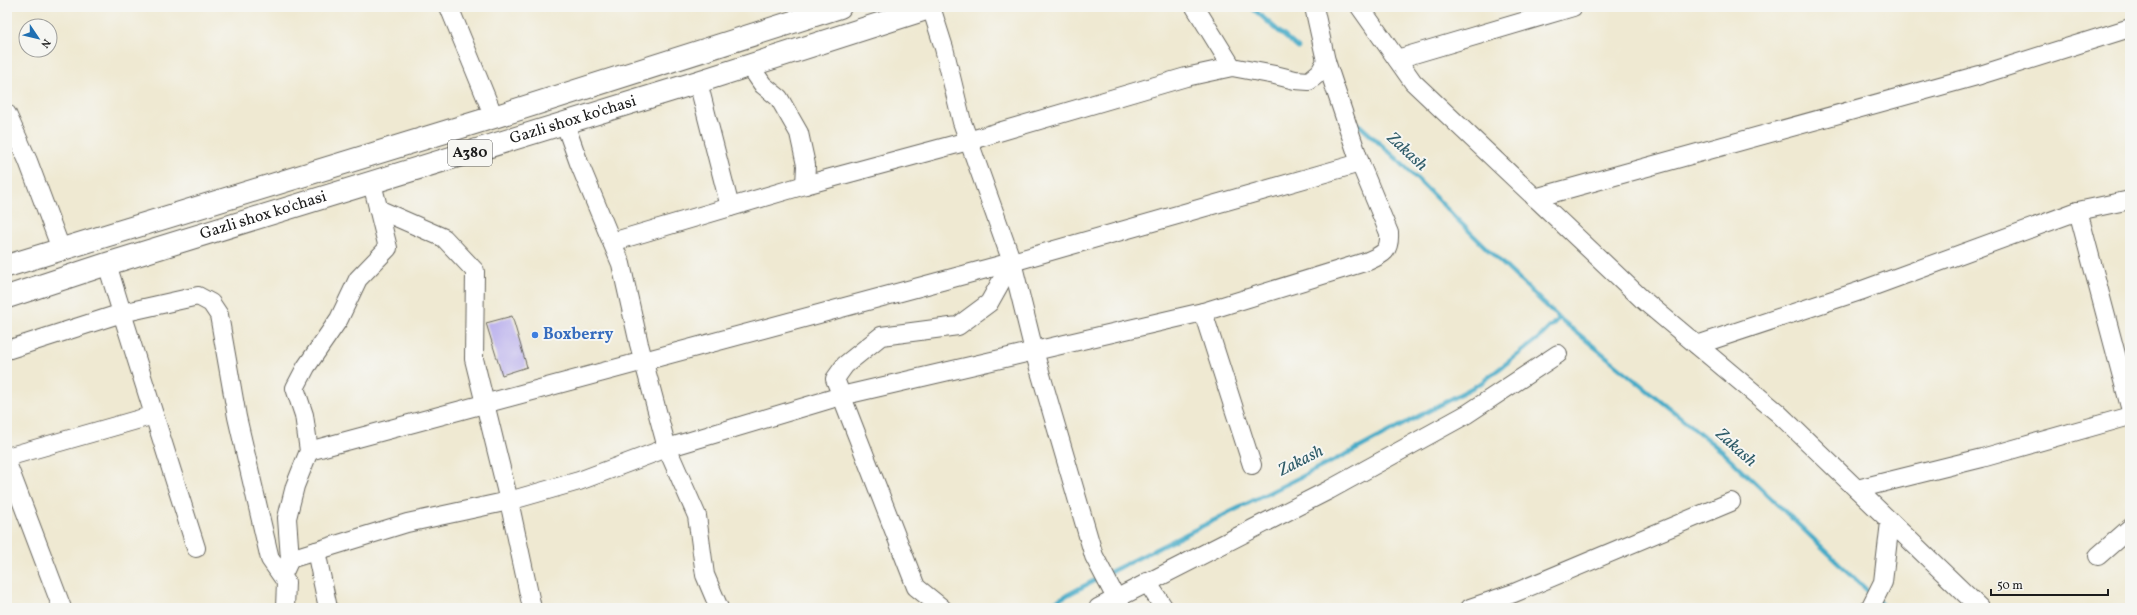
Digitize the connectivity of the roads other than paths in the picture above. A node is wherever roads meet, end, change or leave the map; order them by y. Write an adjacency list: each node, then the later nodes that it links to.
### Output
1 (449, 7): 15 (street)
2 (840, 7): 15 (highway, Gazli shox ko'chasi / A380)
3 (931, 7): 11 (highway, Gazli shox ko'chasi / A380); 17 (street)
4 (1195, 7): 12 (street)
5 (1314, 7): 10 (street)
6 (1360, 7): 9 (street)
7 (1573, 7): 9 (street)
8 (2130, 28): 21 (street)
9 (1397, 59): 21 (street)
10 (1326, 61): 12 (street); 18 (street)
11 (750, 66): 13 (highway, Gazli shox ko'chasi / A380); 20 (street)
12 (1232, 67): 17 (street)
13 (698, 82): 16 (highway, Gazli shox ko'chasi / A380); 23 (street)
14 (7, 114): 27 (street)
15 (494, 117): 27 (highway, Gazli shox ko'chasi / A380)
16 (565, 124): 19 (highway, Gazli shox ko'chasi / A380); 26 (street)
17 (968, 141): 20 (street); 28 (street)
18 (1360, 163): 28 (street); 32 (street)
19 (372, 183): 24 (street); 29 (highway, Gazli shox ko'chasi / A380)
20 (805, 185): 23 (street)
21 (1535, 198): 34 (street)
22 (2130, 200): 25 (street)
23 (730, 207): 26 (street)
24 (378, 209): 40 (street); 45 (street)
25 (2078, 211): 34 (street); 41 (street)
26 (612, 242): 38 (street)
27 (61, 249): 30 (highway, Gazli shox ko'chasi / A380)
28 (1012, 262): 36 (street); 38 (street); 39 (street)
29 (106, 264): 31 (highway, Gazli shox ko'chasi / A380); 33 (street)
30 (7, 266)
31 (7, 297)
32 (1203, 312): 36 (street); 48 (street)
33 (122, 313): 35 (street); 42 (street); 58 (street)
34 (1697, 345): 49 (street)
35 (7, 350)
36 (1034, 351): 39 (street); 60 (street)
37 (1558, 354): 59 (street)
38 (644, 362): 40 (street); 44 (street)
39 (841, 396): 44 (street); 66 (street)
40 (485, 405): 45 (street); 50 (street)
41 (2130, 406)
42 (154, 415): 46 (street); 54 (street)
43 (2130, 416): 49 (street)
44 (667, 448): 50 (street); 65 (street)
45 (310, 451): 57 (street)
46 (7, 457)
47 (7, 463): 61 (street)
48 (1252, 465)
49 (1857, 489): 52 (street)
50 (509, 501): 55 (street); 64 (street)
51 (1731, 502): 69 (street)
52 (1890, 522): 70 (street); 71 (street)
53 (2130, 528): 56 (street)
54 (196, 548)
55 (316, 551): 57 (street); 63 (street)
56 (2098, 556)
57 (290, 559): 58 (street)
58 (282, 576): 62 (street)
59 (1147, 582): 60 (street); 68 (street)
60 (1114, 594): 67 (street)
61 (62, 608)
62 (284, 608)
63 (328, 608)
64 (532, 608)
65 (719, 608)
66 (942, 608)
67 (1098, 608)
68 (1164, 608)
69 (1470, 608)
70 (1870, 608)
71 (1980, 608)

